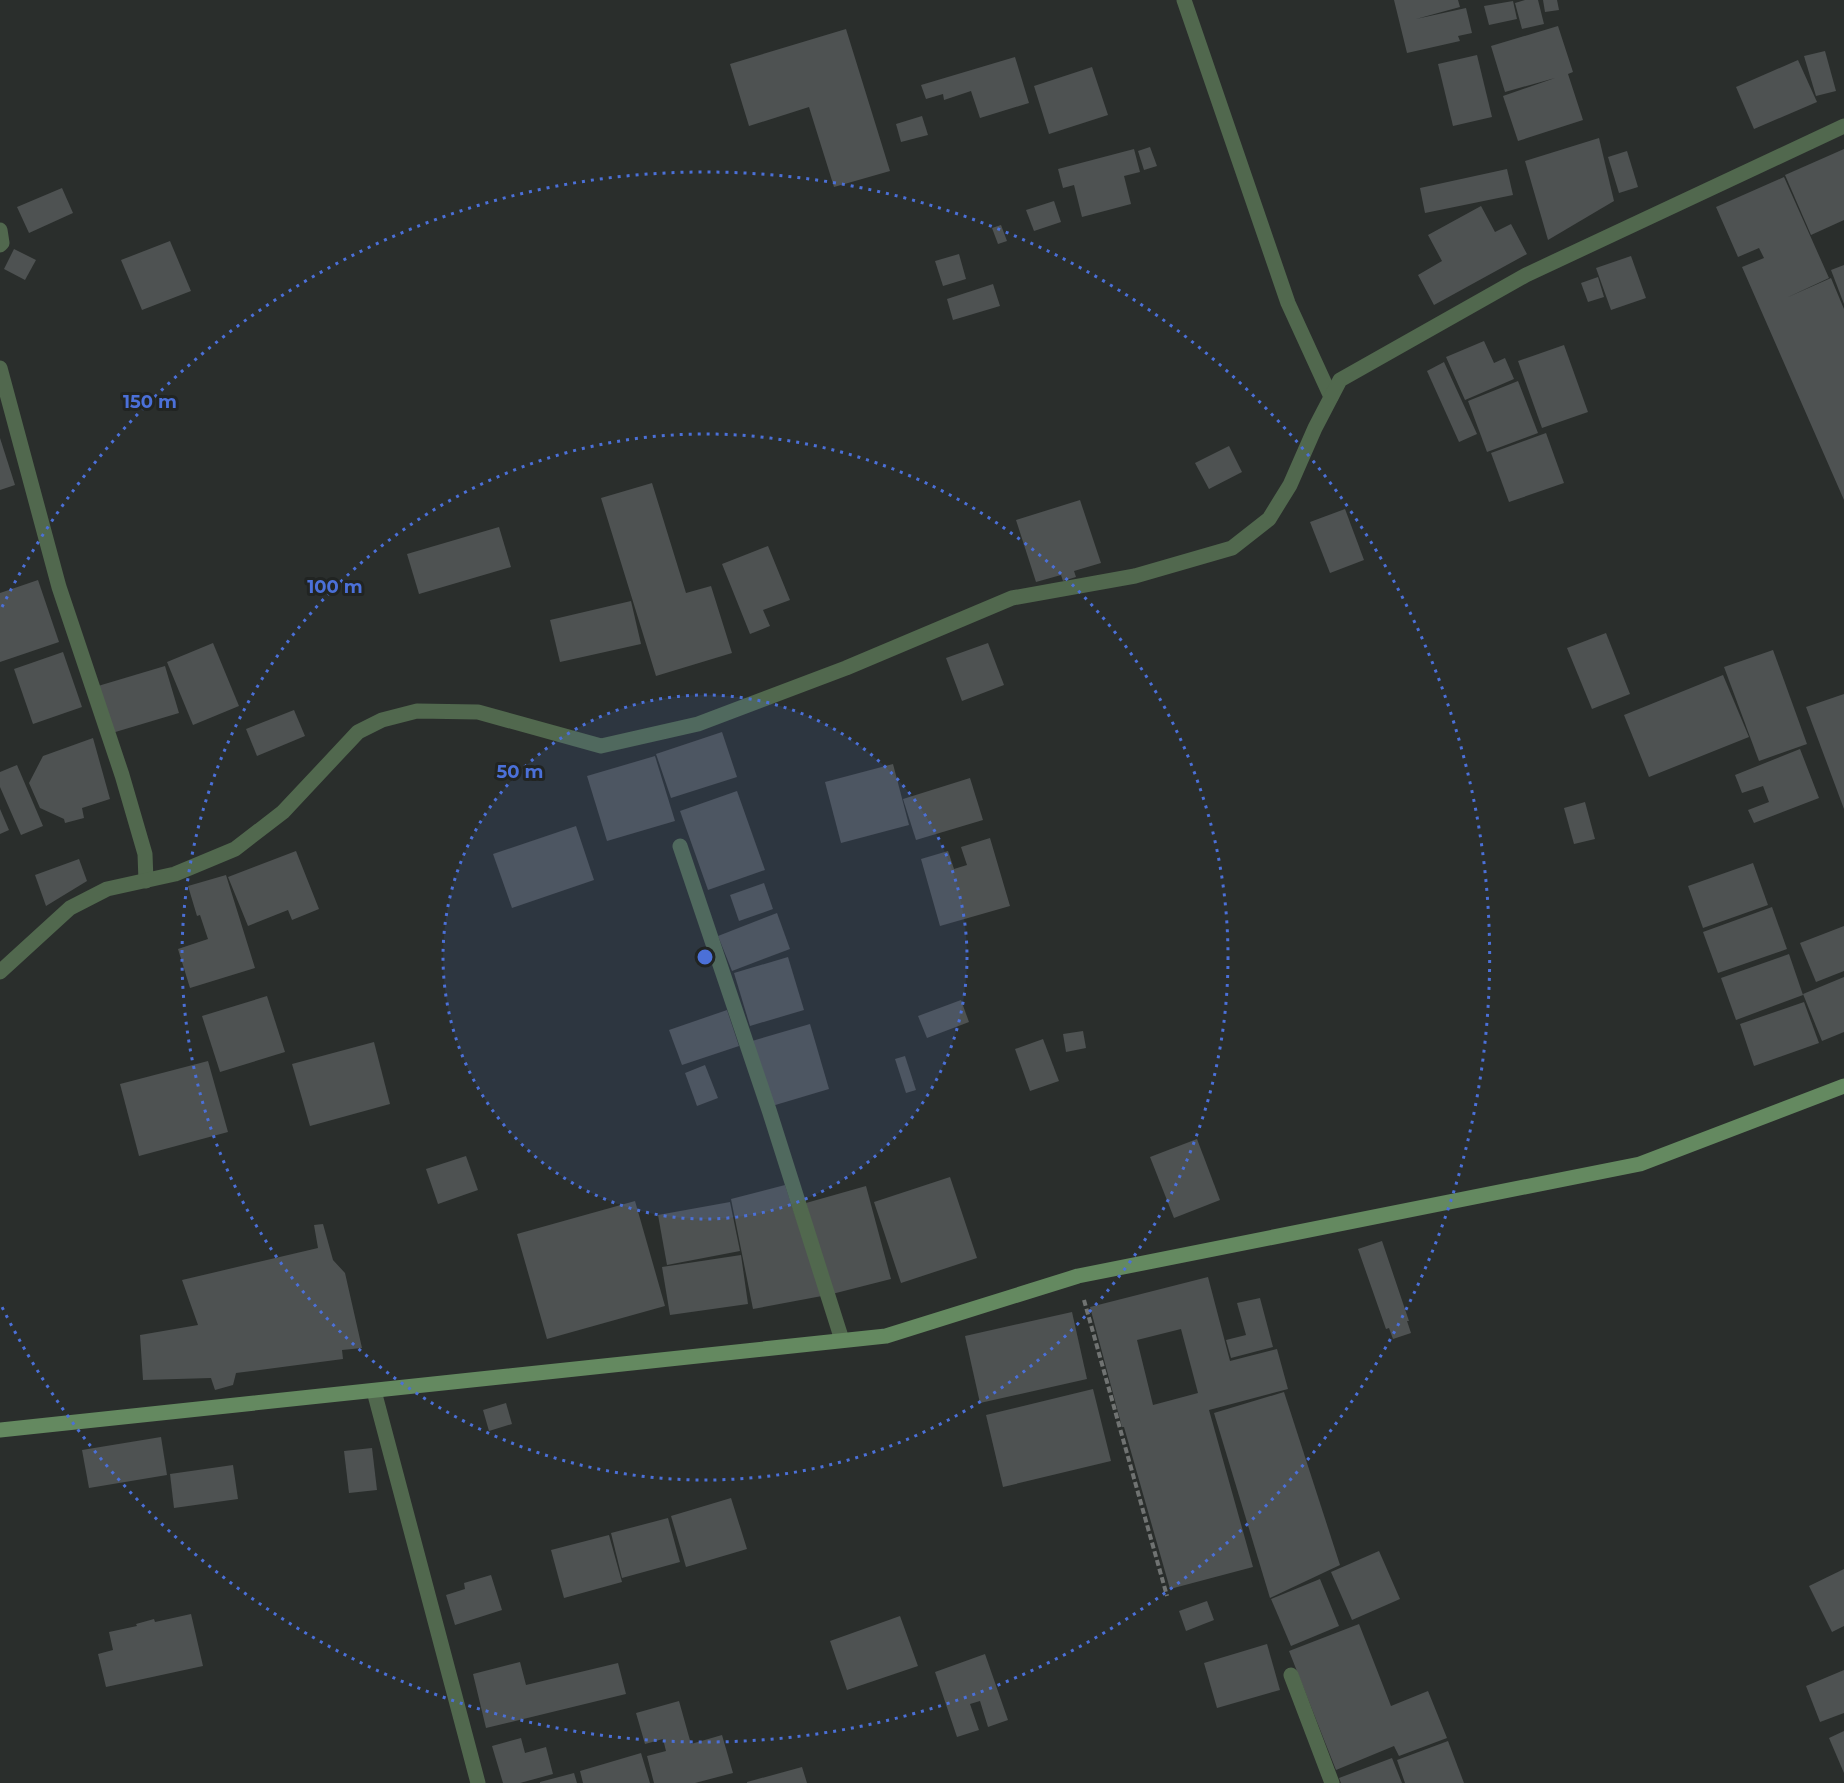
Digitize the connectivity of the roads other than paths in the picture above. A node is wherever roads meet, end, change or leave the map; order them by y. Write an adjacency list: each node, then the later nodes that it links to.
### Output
1 (1184, 0): 6 (street)
2 (1844, 126): 6 (street)
3 (0, 230): 4 (street)
4 (0, 246)
5 (0, 368): 8 (street)
6 (1331, 397): 8 (street)
7 (680, 846): 11 (street)
8 (146, 881): 9 (street)
9 (0, 972)
10 (1844, 1086): 11 (street)
11 (842, 1340): 12 (street)
12 (374, 1391): 13 (street); 15 (street)
13 (0, 1430)
14 (1291, 1675): 16 (street)
15 (478, 1783)
16 (1332, 1783)

